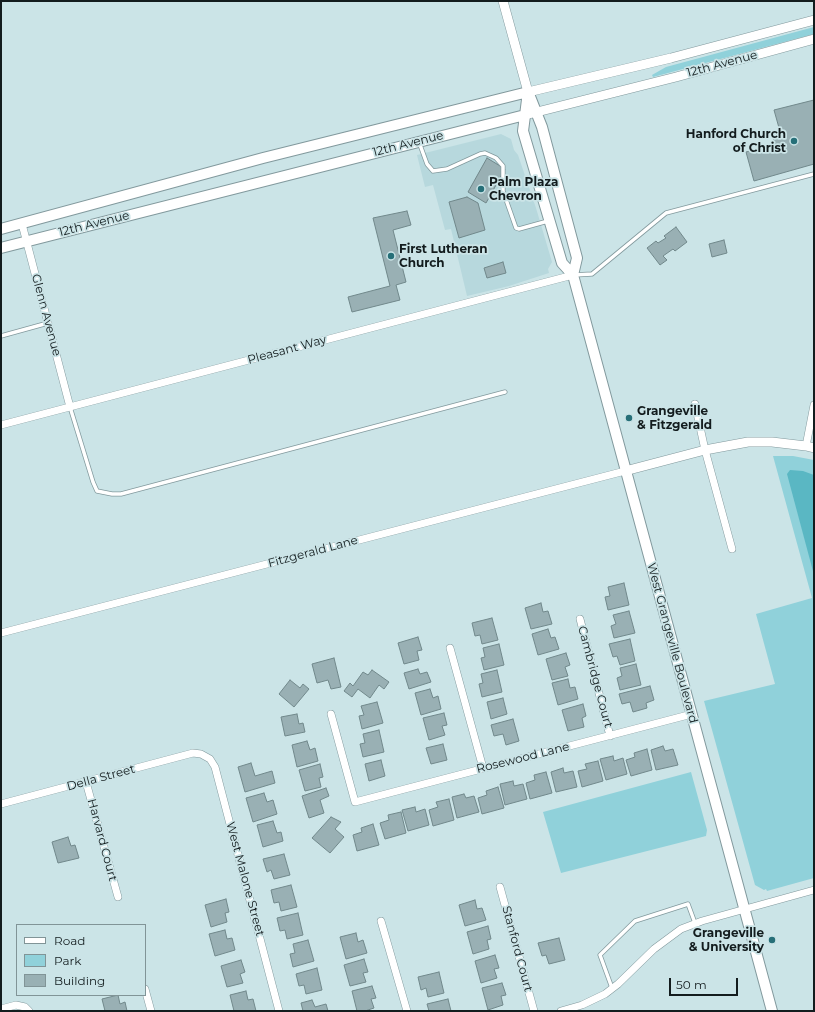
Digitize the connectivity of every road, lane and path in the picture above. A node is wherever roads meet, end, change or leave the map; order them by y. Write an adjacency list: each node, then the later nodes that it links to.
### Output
1 (503, 1): 4 (street)
2 (814, 20): 4 (street, 12th Avenue)
3 (814, 39): 5 (street, 12th Avenue)
4 (528, 92): 5 (main road, West Grangeville Boulevard); 6 (main road, West Grangeville Boulevard); 10 (main road, 12th Avenue)
5 (536, 113): 6 (street, 12th Avenue); 14 (main road, West Grangeville Boulevard)
6 (525, 116): 7 (main road, 12th Avenue); 9 (main road, West Grangeville Boulevard)
7 (419, 141): 9 (lane); 12 (main road, 12th Avenue)
8 (814, 174): 14 (lane)
9 (550, 221): 14 (main road, West Grangeville Boulevard)
10 (22, 224): 11 (main road, 12th Avenue); 12 (street, Glenn Avenue)
11 (1, 229)
12 (26, 241): 13 (main road, 12th Avenue); 15 (street, Glenn Avenue)
13 (1, 248)
14 (573, 275): 20 (street, Pleasant Way); 24 (main road, West Grangeville Boulevard)
15 (48, 324): 16 (lane); 20 (street, Glenn Avenue)
16 (1, 336)
17 (505, 392): 20 (lane)
18 (695, 404): 23 (street)
19 (814, 404): 22 (street)
20 (70, 407): 21 (street, Pleasant Way)
21 (1, 425)
22 (810, 447): 23 (street)
23 (705, 450): 24 (street); 25 (street)
24 (625, 471): 27 (street, Fitzgerald Lane); 30 (main road, West Grangeville Boulevard)
25 (732, 549)
26 (580, 619): 31 (street, Cambridge Court)
27 (1, 633)
28 (450, 648): 33 (street)
29 (331, 714): 33 (street, Rosewood Lane)
30 (692, 714): 31 (street, Rosewood Lane); 39 (main road, West Grangeville Boulevard)
31 (610, 736): 33 (street, Rosewood Lane)
32 (201, 754): 34 (street, Della Street); 47 (street, West Malone Street)
33 (483, 768)
34 (86, 782): 35 (street, Della Street); 38 (street, Harvard Court)
35 (1, 804)
36 (500, 887): 49 (street, Stanford Court)
37 (814, 890): 39 (street)
38 (118, 897)
39 (745, 910): 41 (street); 51 (main road, West Grangeville Boulevard)
40 (381, 921): 48 (street)
41 (695, 923): 42 (street); 42 (lane)
42 (612, 988): 50 (street)
43 (146, 993): 46 (street)
44 (1, 1008): 45 (street)
45 (27, 1009)
46 (151, 1011)
47 (279, 1011)
48 (406, 1011)
49 (534, 1011)
50 (561, 1011)
51 (772, 1011)

